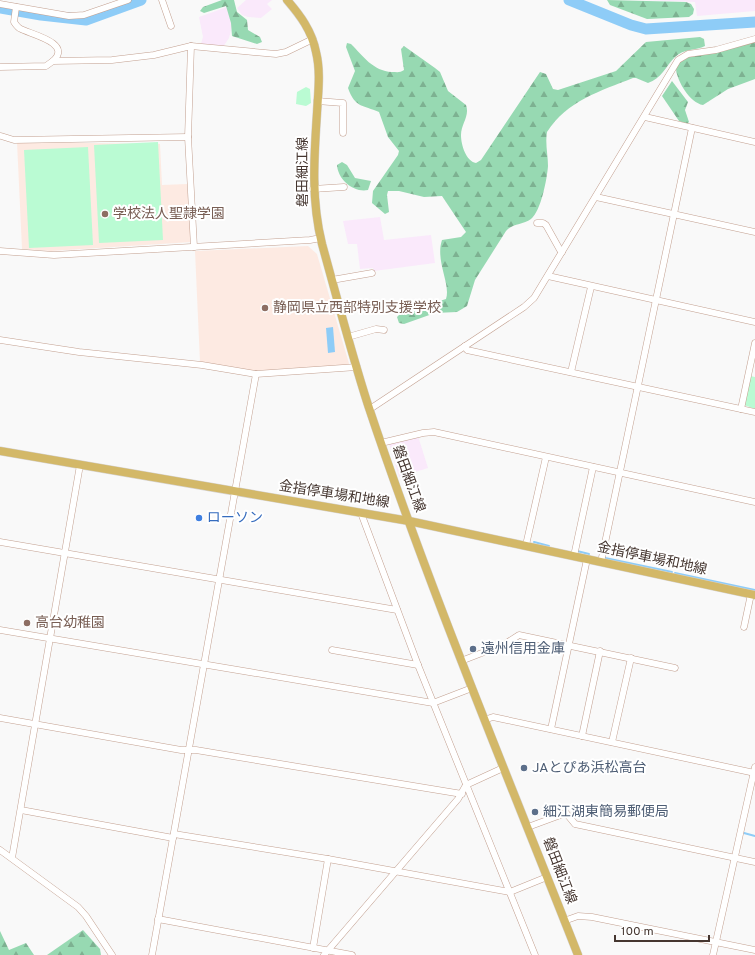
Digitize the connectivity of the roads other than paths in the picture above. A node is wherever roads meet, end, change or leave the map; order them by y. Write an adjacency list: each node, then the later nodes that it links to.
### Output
1 (128, 0): 5 (street)
2 (286, 0): 7 (main road, 磐田細江線)
3 (162, 1): 6 (street)
4 (0, 4): 5 (street)
5 (16, 8): 10 (street)
6 (171, 26)
7 (313, 39): 9 (street); 12 (main road, 磐田細江線)
8 (755, 39): 13 (street)
9 (191, 46): 10 (street); 17 (street)
10 (53, 62): 11 (street)
11 (0, 67)
12 (317, 101): 15 (street); 20 (main road, 磐田細江線)
13 (645, 117): 14 (street); 21 (street)
14 (692, 128): 18 (street); 22 (street)
15 (343, 133)
16 (0, 134): 17 (street)
17 (188, 137): 26 (street)
18 (755, 142)
19 (344, 187): 20 (street)
20 (313, 189): 25 (main road, 磐田細江線)
21 (596, 197): 22 (street); 28 (street)
22 (674, 214): 24 (street); 33 (street)
23 (537, 223): 28 (street)
24 (755, 232)
25 (321, 238): 26 (street); 31 (main road, 磐田細江線)
26 (194, 247): 27 (street)
27 (0, 251)
28 (562, 252): 30 (street)
29 (372, 274): 31 (street)
30 (548, 276): 32 (street); 39 (street)
31 (332, 280): 36 (main road, 磐田細江線)
32 (591, 287): 33 (street); 41 (street)
33 (656, 301): 34 (street); 43 (street)
34 (755, 322)
35 (384, 330): 36 (street)
36 (348, 337): 40 (main road, 磐田細江線)
37 (0, 340): 42 (street)
38 (755, 343): 45 (street)
39 (465, 346): 41 (street); 44 (street)
40 (356, 367): 42 (street); 44 (main road, 磐田細江線)
41 (571, 372): 43 (street)
42 (256, 374): 53 (street)
43 (637, 387): 45 (street); 52 (street)
44 (370, 409): 47 (main road, 磐田細江線)
45 (741, 409): 46 (street)
46 (755, 412)
47 (381, 443): 49 (street); 56 (main road, 磐田細江線)
48 (0, 451): 50 (main road, 金指停車場和地線)
49 (546, 457): 51 (street); 58 (street)
50 (80, 465): 53 (main road, 金指停車場和地線); 59 (street)
51 (592, 467): 52 (street); 60 (street)
52 (619, 472): 54 (street); 62 (street)
53 (234, 491): 55 (main road, 金指停車場和地線); 63 (street)
54 (755, 502)
55 (361, 513): 56 (main road, 金指停車場和地線); 65 (street)
56 (409, 520): 58 (main road, 金指停車場和地線); 73 (main road, 磐田細江線)
57 (0, 542): 59 (street)
58 (526, 546): 60 (main road, 金指停車場和地線)
59 (66, 553): 63 (street); 68 (street)
60 (574, 556): 61 (main road, 金指停車場和地線)
61 (587, 559): 62 (main road, 金指停車場和地線); 69 (street)
62 (601, 562): 64 (main road, 金指停車場和地線)
63 (219, 579): 65 (street); 74 (street)
64 (753, 594): 66 (street)
65 (397, 610): 75 (street)
66 (744, 627)
67 (0, 630): 68 (street)
68 (50, 638): 74 (street); 81 (street)
69 (568, 644): 71 (street); 73 (street); 82 (street)
70 (332, 650): 75 (street)
71 (600, 651): 72 (street); 83 (street)
72 (630, 658): 76 (street); 84 (street)
73 (461, 660): 77 (main road, 磐田細江線)
74 (204, 663): 78 (street); 85 (street)
75 (418, 666): 78 (street)
76 (675, 668)
77 (472, 688): 78 (street); 80 (main road, 磐田細江線)
78 (433, 703): 88 (street)
79 (0, 718): 81 (street)
80 (484, 720): 82 (street); 86 (main road, 磐田細江線)
81 (35, 725): 85 (street); 90 (street)
82 (551, 729): 83 (street)
83 (582, 736): 84 (street)
84 (612, 742): 87 (street)
85 (189, 750): 89 (street); 92 (street)
86 (503, 768): 88 (street); 91 (main road, 磐田細江線)
87 (755, 771): 95 (street)
88 (466, 785): 89 (street); 100 (street)
89 (462, 794): 98 (street)
90 (21, 810): 92 (street); 94 (street)
91 (528, 827): 95 (street); 99 (main road, 磐田細江線)
92 (173, 836): 96 (street); 101 (street)
93 (0, 850): 94 (street)
94 (12, 858): 107 (street)
95 (735, 858): 97 (street); 103 (street)
96 (328, 859): 98 (street); 104 (street)
97 (755, 862)
98 (395, 872): 100 (street); 106 (street)
99 (547, 877): 100 (street); 102 (main road, 磐田細江線)
100 (510, 892): 110 (street)
101 (158, 919): 104 (street); 108 (street)
102 (564, 921): 103 (street); 111 (main road, 磐田細江線)
103 (716, 943): 105 (street); 112 (street)
104 (313, 948): 106 (street)
105 (755, 950)
106 (326, 953): 109 (street)
107 (112, 955)
108 (152, 955)
109 (352, 955)
110 (535, 955)
111 (578, 955)
112 (714, 955)

